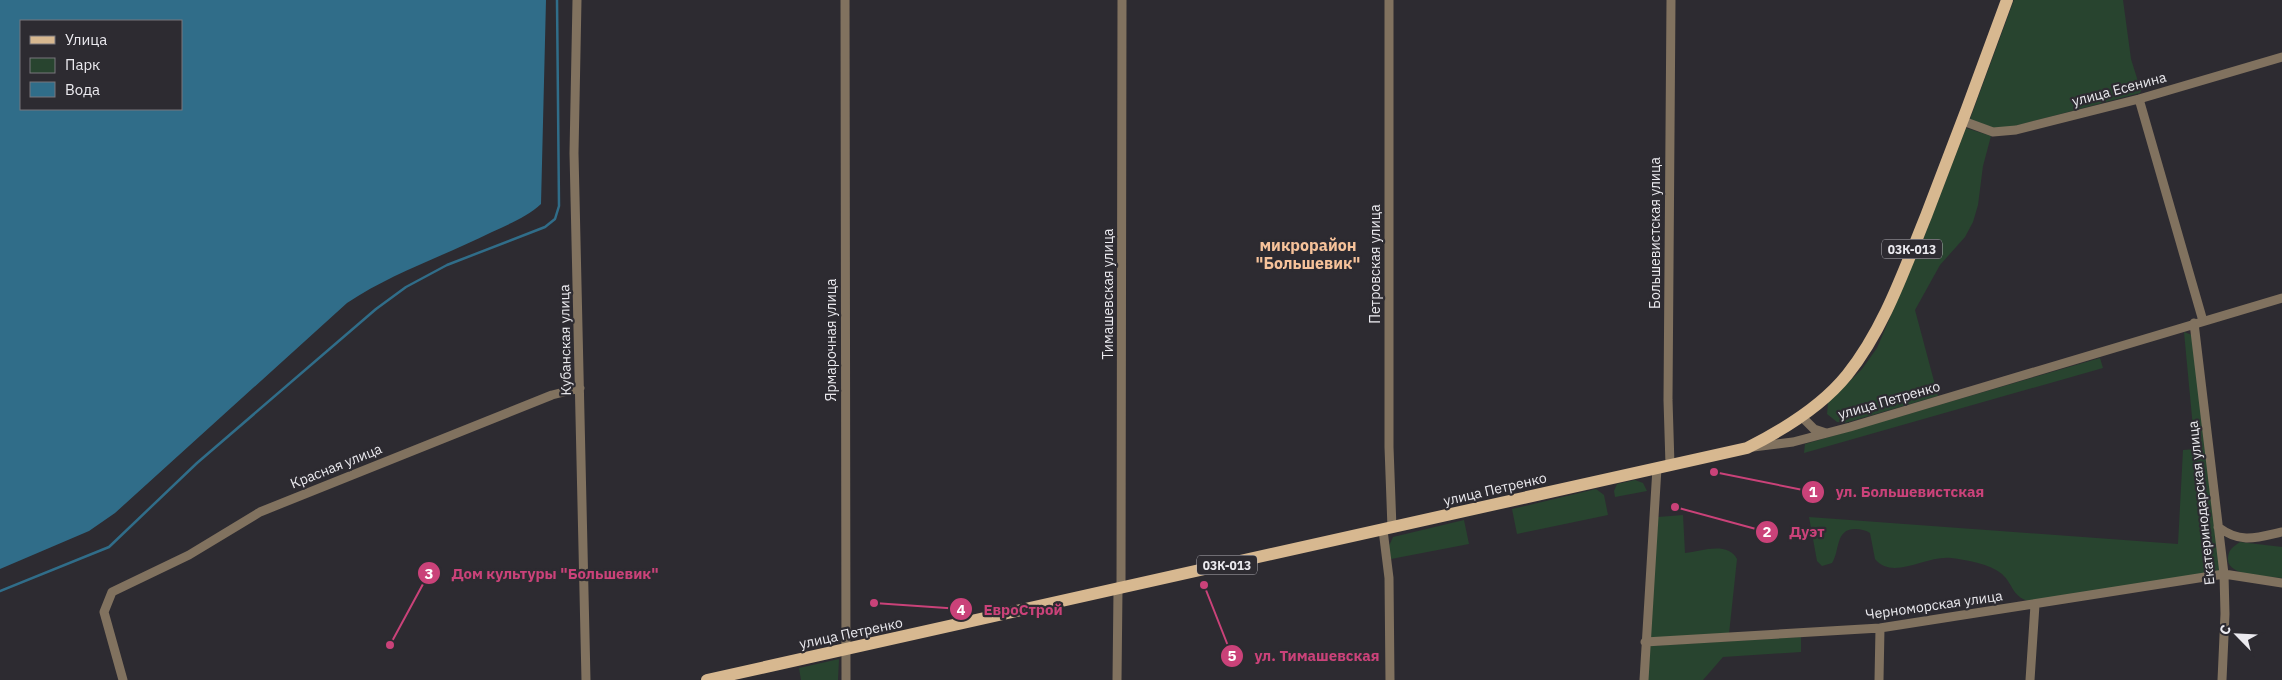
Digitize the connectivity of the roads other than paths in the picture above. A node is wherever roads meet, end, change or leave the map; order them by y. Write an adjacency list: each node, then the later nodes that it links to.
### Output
1 (577, 0): 12 (street, Кубанская улица)
2 (845, 0): 27 (street, Ярмарочная улица)
3 (1122, 0): 23 (street, Тимашевская улица)
4 (1389, 0): 19 (street, Петровская улица)
5 (1671, 0): 16 (street, Большевистская улица)
6 (2007, 0): 9 (main road, 03К-013)
7 (2282, 57): 8 (street, улица Есенина)
8 (2138, 99): 9 (street, улица Есенина); 11 (street, Екатеринодарская улица)
9 (1963, 121): 13 (main road, 03К-013)
10 (2282, 298): 11 (street, улица Петренко)
11 (2199, 322): 14 (street, улица Петренко); 18 (street, Екатеринодарская улица)
12 (580, 388): 28 (street, Красная улица); 29 (street, Кубанская улица)
13 (1801, 416): 14 (street); 15 (main road, 03К-013)
14 (1826, 434): 15 (street, улица Петренко)
15 (1747, 448): 16 (main road, улица Петренко / 03К-013)
16 (1670, 465): 17 (main road, улица Петренко / 03К-013)
17 (1657, 468): 19 (main road, улица Петренко / 03К-013); 26 (street)
18 (2218, 527): 20 (street); 21 (street, Екатеринодарская улица)
19 (1387, 529): 23 (main road, улица Петренко / 03К-013); 33 (street, Петровская улица)
20 (2282, 532)
21 (2224, 574): 22 (street, Черноморская улица); 24 (street, Черноморская улица); 37 (street, Екатеринодарская улица)
22 (2282, 583)
23 (1120, 589): 27 (main road, улица Петренко / 03К-013); 32 (street, Тимашевская улица)
24 (2035, 604): 25 (street, Черноморская улица); 36 (street)
25 (1880, 628): 26 (street, Черноморская улица); 35 (street)
26 (1645, 642): 34 (street)
27 (846, 649): 30 (main road, улица Петренко / 03К-013); 31 (street, Ярмарочная улица)
28 (123, 680)
29 (586, 680)
30 (707, 680)
31 (846, 680)
32 (1117, 680)
33 (1390, 680)
34 (1644, 680)
35 (1879, 680)
36 (2030, 680)
37 (2222, 680)

